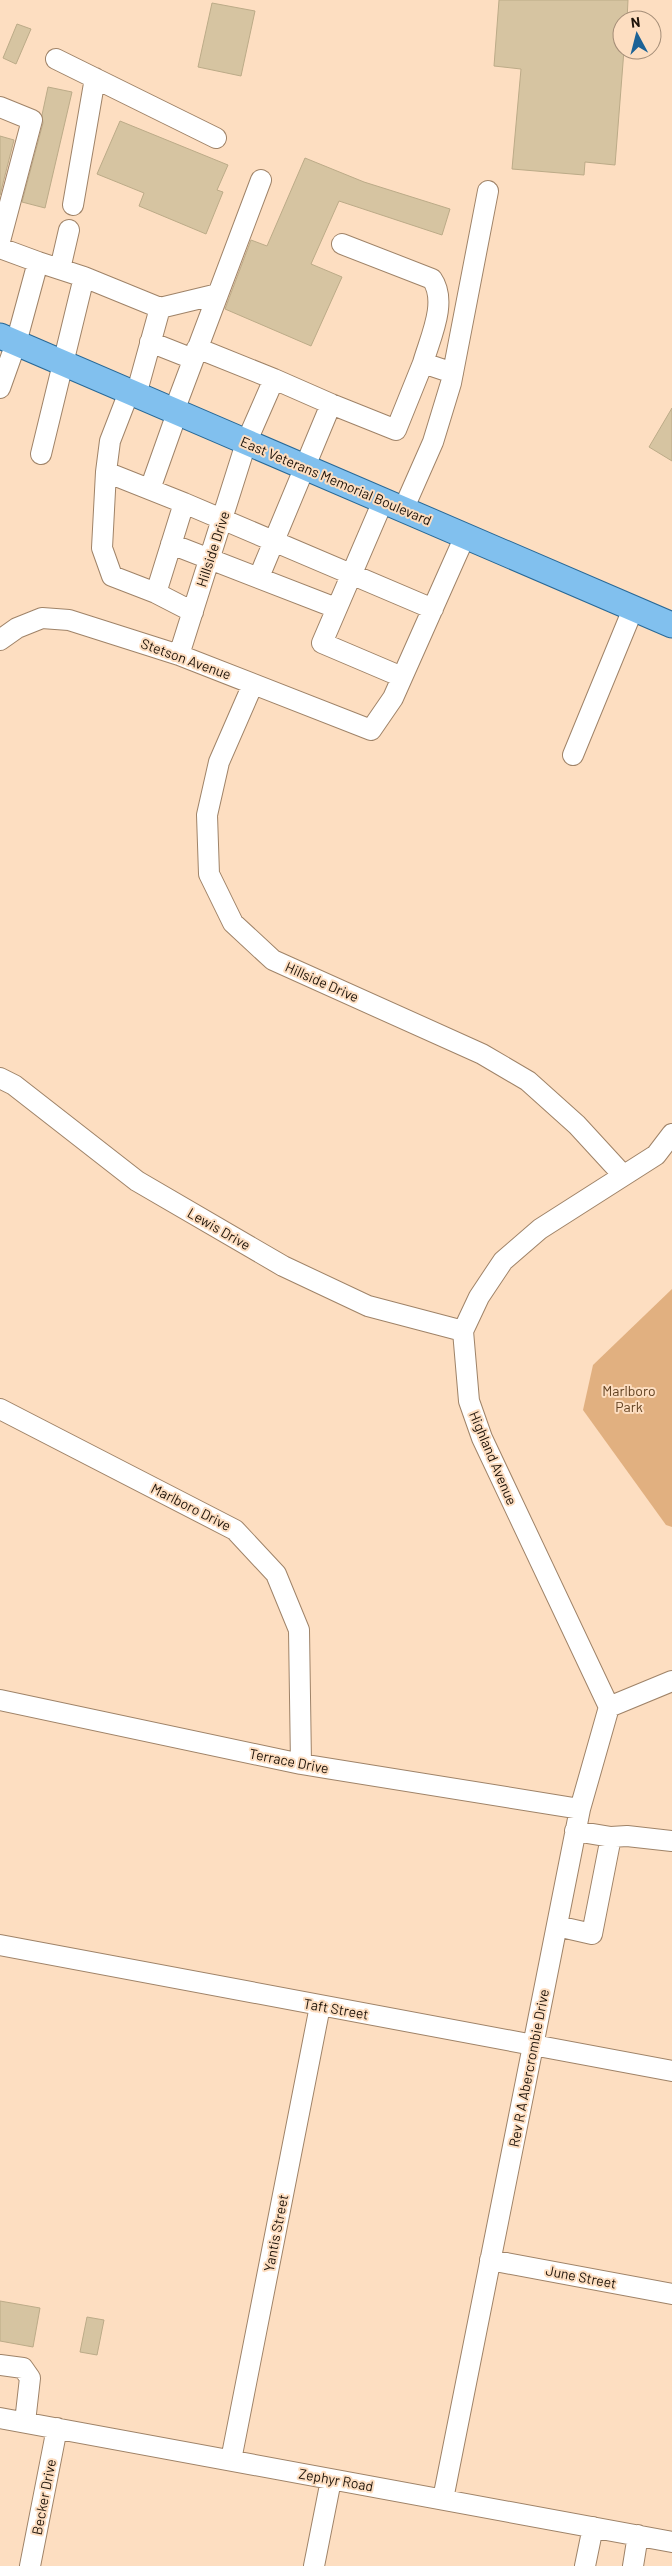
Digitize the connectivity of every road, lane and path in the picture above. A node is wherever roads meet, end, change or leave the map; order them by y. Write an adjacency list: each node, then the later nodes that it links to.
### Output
1 (56, 59): 2 (street)
2 (95, 78): 4 (street); 7 (street)
3 (0, 107): 9 (street)
4 (216, 138)
5 (261, 180): 15 (street)
6 (488, 191): 22 (street)
7 (73, 205)
8 (69, 230): 13 (street)
9 (0, 241)
10 (342, 244): 21 (street)
11 (0, 248): 12 (street)
12 (38, 262): 13 (street); 17 (street)
13 (60, 269): 14 (street)
14 (84, 277): 16 (street); 20 (street)
15 (218, 294): 16 (street); 19 (street)
16 (160, 308): 18 (street)
17 (8, 339): 20 (main road, East Veterans Memorial Boulevard); 24 (street)
18 (150, 342): 19 (street); 25 (street)
19 (195, 354): 23 (street); 27 (street)
20 (62, 363): 25 (main road, East Veterans Memorial Boulevard); 29 (street)
21 (423, 363): 22 (street); 26 (street)
22 (453, 373): 34 (street)
23 (274, 380): 26 (street); 28 (street, Hillside Drive)
24 (0, 388)
25 (133, 393): 27 (main road, East Veterans Memorial Boulevard); 31 (street)
26 (331, 404): 30 (street)
27 (175, 412): 28 (main road, East Veterans Memorial Boulevard); 32 (street)
28 (246, 443): 30 (main road, East Veterans Memorial Boulevard); 35 (street, Hillside Drive)
29 (41, 454)
30 (305, 468): 34 (main road, East Veterans Memorial Boulevard); 37 (street)
31 (106, 472): 32 (street); 42 (street)
32 (150, 489): 33 (street)
33 (184, 503): 35 (street); 38 (street)
34 (393, 506): 36 (main road, East Veterans Memorial Boulevard); 40 (street)
35 (222, 519): 37 (street); 39 (street, Hillside Drive)
36 (465, 536): 44 (street); 45 (main road, East Veterans Memorial Boulevard)
37 (274, 542): 40 (street); 41 (street)
38 (171, 544): 39 (street); 42 (street)
39 (210, 558): 41 (street); 46 (street, Hillside Drive)
40 (351, 574): 43 (street); 44 (street)
41 (259, 578): 43 (street)
42 (156, 593): 46 (street)
43 (336, 608): 50 (street)
44 (433, 608): 50 (street)
45 (633, 608): 47 (main road, East Veterans Memorial Boulevard); 52 (street)
46 (193, 612): 49 (street, Hillside Drive)
47 (672, 624)
48 (0, 640): 49 (street, Stetson Avenue)
49 (179, 655): 51 (street, Stetson Avenue)
50 (402, 677): 51 (street, Stetson Avenue)
51 (253, 684): 55 (street, Hillside Drive)
52 (572, 755)
53 (0, 1078): 56 (street, Lewis Drive)
54 (672, 1134): 55 (street)
55 (622, 1174): 56 (street)
56 (463, 1331): 60 (street, Highland Avenue)
57 (0, 1409): 61 (street, Marlboro Drive)
58 (672, 1681): 60 (street)
59 (0, 1700): 61 (street, Terrace Drive)
60 (609, 1707): 62 (street, Rev R A Abercrombie Drive)
61 (301, 1764): 62 (street, Terrace Drive)
62 (580, 1809): 63 (street, Rev R A Abercrombie Drive)
63 (576, 1832): 64 (street); 66 (street, Rev R A Abercrombie Drive)
64 (611, 1837): 65 (street); 66 (street)
65 (672, 1841)
66 (557, 1926): 69 (street, Rev R A Abercrombie Drive)
67 (0, 1945): 68 (street, Taft Street)
68 (320, 2006): 69 (street, Taft Street); 77 (street, Yantis Street)
69 (534, 2045): 70 (street, Taft Street); 71 (street, Rev R A Abercrombie Drive)
70 (672, 2071)
71 (490, 2260): 72 (street, June Street); 79 (street, Rev R A Abercrombie Drive)
72 (672, 2294)
73 (0, 2365): 75 (street)
74 (0, 2418): 75 (street, Zephyr Road)
75 (25, 2422): 76 (street, Zephyr Road)
76 (58, 2428): 77 (street, Zephyr Road); 83 (street, Becker Drive)
77 (231, 2460): 78 (street, Zephyr Road)
78 (331, 2480): 79 (street, Zephyr Road); 84 (street)
79 (443, 2499): 80 (street, Zephyr Road)
80 (593, 2526): 81 (street, Zephyr Road); 85 (street)
81 (638, 2535): 82 (street, Zephyr Road); 86 (street)
82 (672, 2542)
83 (30, 2566)
84 (314, 2566)
85 (586, 2566)
86 (633, 2566)

